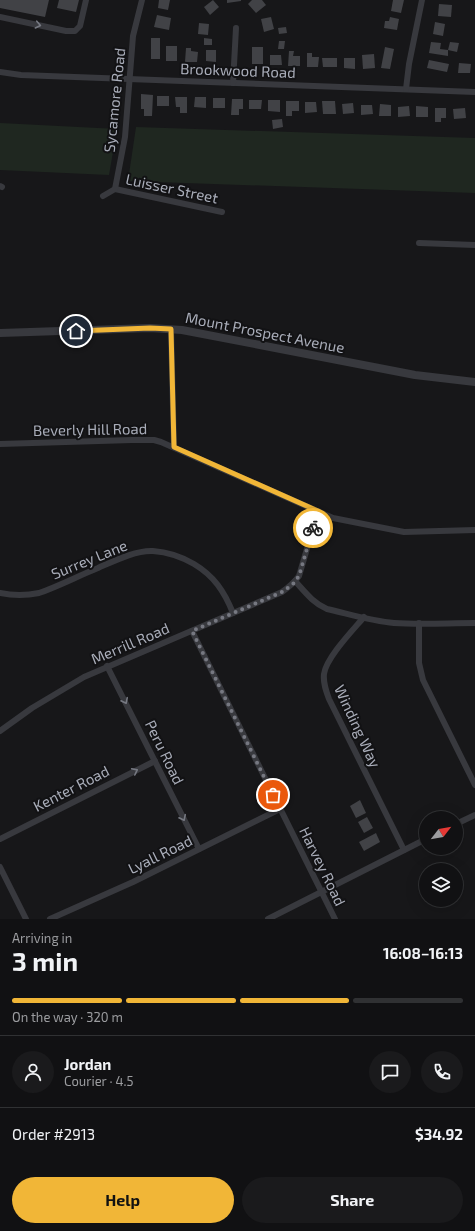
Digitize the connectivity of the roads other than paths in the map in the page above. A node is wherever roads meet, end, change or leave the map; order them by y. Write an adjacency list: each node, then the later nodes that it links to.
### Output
1 (86, 0): 4 (street, one-way to 1)
2 (142, 0): 7 (street, Sycamore Road)
3 (422, 0): 9 (street)
4 (0, 17)
5 (236, 28): 8 (street)
6 (0, 72): 7 (street, Brookwood Road)
7 (130, 79): 8 (street, Brookwood Road); 11 (street, Sycamore Road)
8 (234, 83): 9 (street, Brookwood Road)
9 (406, 89): 10 (street, Brookwood Road)
10 (475, 92)
11 (115, 189): 12 (street); 13 (street, Luisser Street)
12 (103, 196)
13 (222, 212)
14 (419, 243): 15 (street)
15 (475, 245)
16 (171, 329): 17 (street, Mount Prospect Avenue); 18 (street, Mount Prospect Avenue); 20 (street)
17 (0, 333)
18 (475, 382)
19 (0, 444): 20 (street, Beverly Hill Road)
20 (174, 447): 21 (street, Beverly Hill Road)
21 (318, 511): 22 (street, Beverly Hill Road); 23 (street, Merrill Road)
22 (475, 530)
23 (295, 581): 25 (street, Merrill Road); 26 (street)
24 (0, 593): 25 (street, Surrey Lane)
25 (233, 613): 29 (street, Merrill Road)
26 (364, 617): 27 (street); 40 (street, Winding Way)
27 (419, 623): 28 (street); 33 (street)
28 (475, 623)
29 (192, 631): 30 (street, Merrill Road); 34 (street, Harvey Road)
30 (108, 666): 31 (street, Merrill Road); 32 (street, Peru Road, one-way to 32)
31 (0, 731)
32 (155, 761): 37 (street, Kenter Road, one-way to 32); 39 (street, Peru Road, one-way to 39)
33 (475, 785)
34 (280, 809): 39 (street, Lyall Road); 42 (street, Harvey Road)
35 (475, 815): 36 (street)
36 (463, 821)
37 (0, 839)
38 (419, 842): 40 (street)
39 (198, 849): 44 (street, Lyall Road)
40 (404, 850): 42 (street)
41 (0, 867): 43 (street)
42 (321, 892): 45 (street); 46 (street, Harvey Road)
43 (26, 919)
44 (50, 919)
45 (268, 919)
46 (335, 919)

